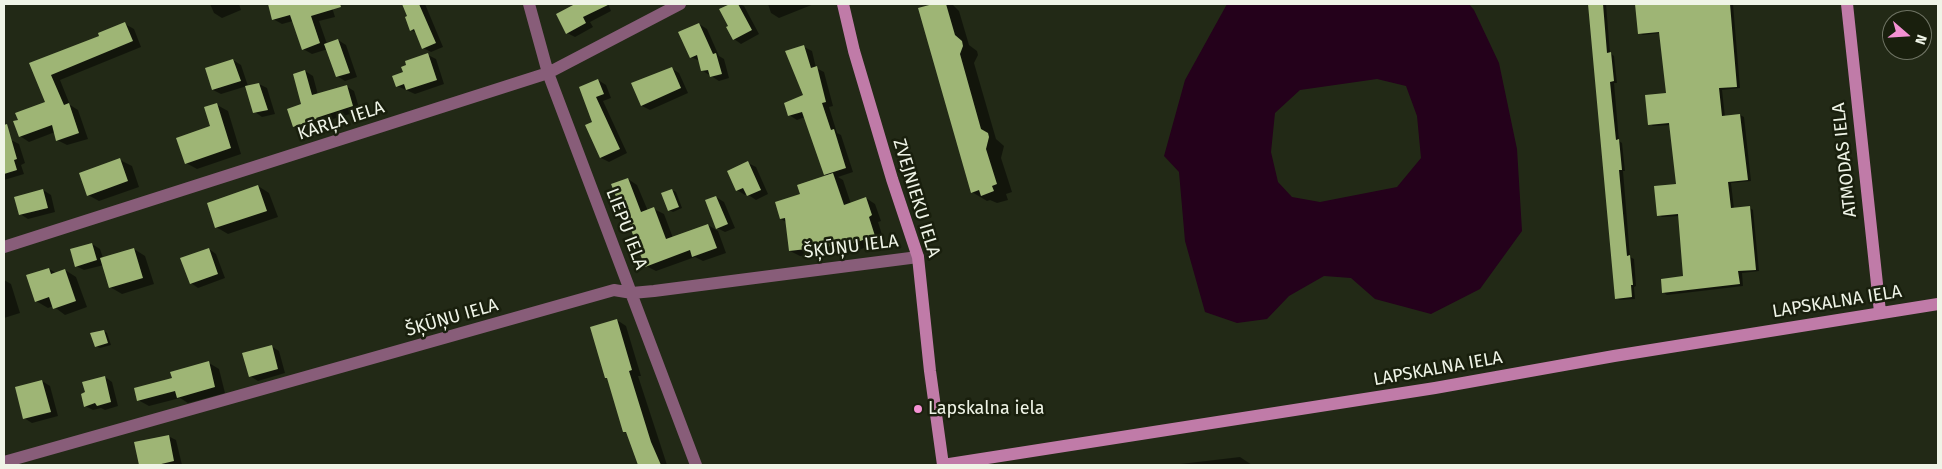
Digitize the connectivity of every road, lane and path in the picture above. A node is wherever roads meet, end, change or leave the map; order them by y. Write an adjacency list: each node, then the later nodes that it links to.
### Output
1 (529, 4): 5 (street, LIEPU IELA)
2 (680, 4): 5 (street, KĀRĻA IELA)
3 (843, 4): 7 (main road, ZVEJNIEKU IELA)
4 (1847, 4): 10 (main road, ATMODAS IELA)
5 (548, 72): 6 (street, KĀRĻA IELA); 8 (street, LIEPU IELA)
6 (4, 247)
7 (918, 257): 8 (street, ŠĶŪŅU IELA); 13 (main road, ZVEJNIEKU IELA)
8 (632, 293): 11 (street, ŠĶŪŅU IELA); 12 (street, LIEPU IELA)
9 (1938, 304): 10 (main road, LAPSKALNA IELA)
10 (1880, 312): 13 (main road, LAPSKALNA IELA)
11 (4, 462)
12 (696, 465)
13 (943, 465)

